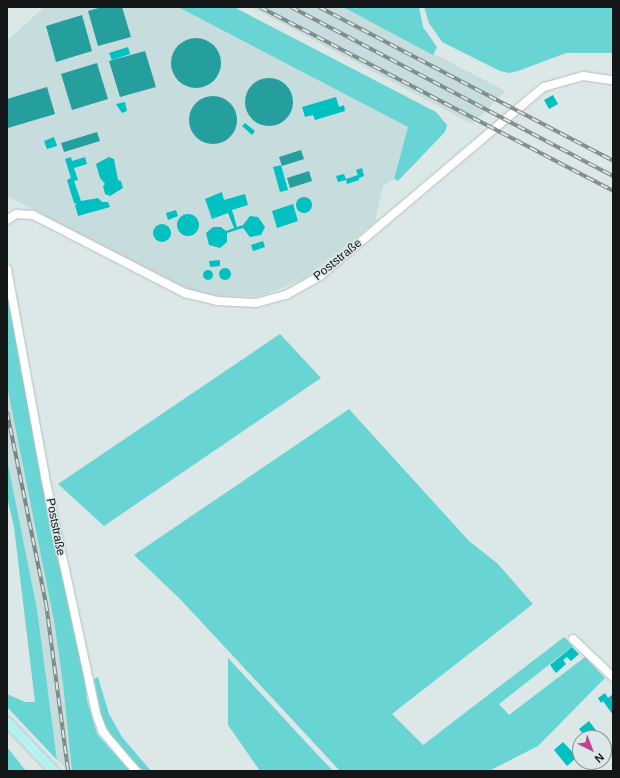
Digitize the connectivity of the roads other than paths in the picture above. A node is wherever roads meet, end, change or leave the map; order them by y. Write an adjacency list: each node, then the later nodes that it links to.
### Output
1 (613, 80): 2 (street, Poststraße)
2 (7, 220)
3 (7, 269): 8 (street, Poststraße)
4 (573, 639): 5 (street)
5 (613, 677)
6 (7, 722): 7 (main road)
7 (54, 771)
8 (136, 771)

